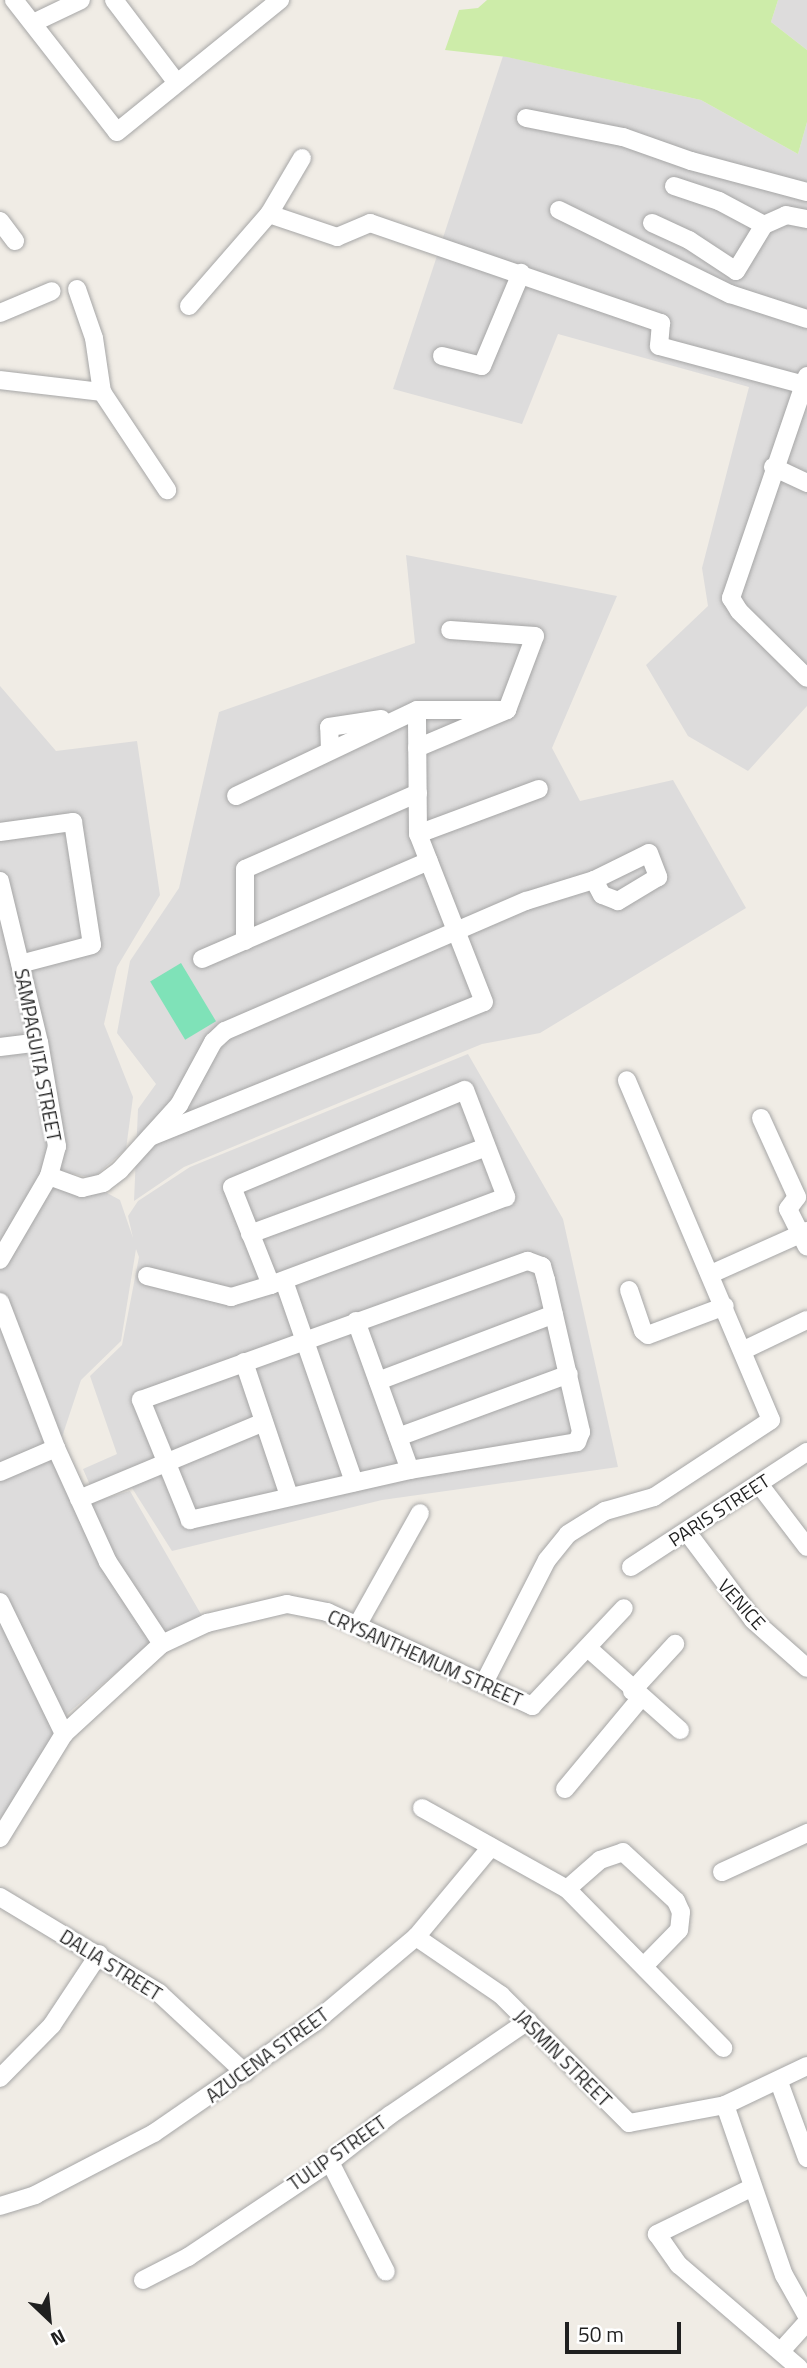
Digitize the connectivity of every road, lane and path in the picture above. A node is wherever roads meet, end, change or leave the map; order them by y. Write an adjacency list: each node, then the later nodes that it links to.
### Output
1 (14, 0): 5 (street)
2 (80, 0): 5 (street)
3 (114, 0): 6 (street)
4 (268, 4): 6 (street)
5 (33, 23): 6 (street)
6 (177, 83)
7 (526, 118): 10 (street)
8 (302, 158): 12 (street)
9 (674, 186): 16 (street)
10 (807, 192)
11 (559, 210): 23 (street)
12 (270, 214): 18 (street); 21 (street)
13 (807, 219): 16 (street)
14 (0, 221): 17 (street)
15 (652, 223): 16 (street)
16 (764, 225)
17 (15, 240)
18 (521, 273): 24 (street); 26 (street)
19 (77, 289): 27 (street)
20 (52, 291): 22 (street)
21 (189, 306)
22 (0, 313)
23 (807, 319)
24 (442, 356)
25 (0, 380): 27 (street)
26 (806, 380): 28 (street)
27 (102, 391): 30 (street)
28 (772, 467): 29 (street); 32 (street)
29 (807, 483)
30 (167, 490)
31 (450, 630): 34 (street)
32 (807, 678)
33 (417, 710): 34 (street); 35 (street); 38 (street)
34 (507, 710): 35 (street)
35 (417, 748): 37 (street)
36 (539, 789): 40 (street)
37 (418, 793): 40 (street); 45 (street)
38 (236, 796)
39 (0, 832): 47 (street)
40 (418, 834): 41 (street)
41 (429, 861): 44 (street); 45 (street)
42 (594, 880): 44 (street)
43 (0, 881): 47 (street, SAMPAGUITA STREET)
44 (458, 931): 52 (street); 52 (street)
45 (245, 941): 46 (street)
46 (202, 959)
47 (20, 964): 48 (street, SAMPAGUITA STREET)
48 (39, 1042): 49 (street); 54 (street, SAMPAGUITA STREET)
49 (0, 1047)
50 (627, 1080): 58 (street)
51 (761, 1118): 56 (street)
52 (148, 1138): 54 (street)
53 (487, 1147): 55 (street); 55 (street); 60 (street)
54 (49, 1176): 57 (street, SAMPAGUITA STREET)
55 (250, 1234): 60 (street)
56 (805, 1237): 58 (street)
57 (0, 1259)
58 (711, 1274): 63 (street)
59 (147, 1276): 60 (street)
60 (278, 1283): 67 (street)
61 (629, 1290): 63 (street)
62 (0, 1302): 74 (street)
63 (725, 1306): 68 (street)
64 (555, 1314): 66 (street); 70 (street); 71 (street)
65 (807, 1320): 68 (street)
66 (356, 1321): 67 (street); 71 (street)
67 (302, 1340): 69 (street); 79 (street)
68 (744, 1350): 95 (street)
69 (244, 1362): 72 (street); 76 (street)
70 (569, 1374): 73 (street); 77 (street)
71 (378, 1381): 73 (street)
72 (264, 1422): 76 (street); 81 (street)
73 (398, 1437): 77 (street)
74 (56, 1448): 78 (street); 82 (street)
75 (807, 1452): 80 (street, PARIS STREET)
76 (166, 1462): 81 (street); 82 (street)
77 (410, 1470): 79 (street)
78 (0, 1472)
79 (354, 1482): 81 (street)
80 (759, 1484): 84 (street, PARIS STREET); 85 (street)
81 (289, 1496)
82 (79, 1499): 91 (street)
83 (420, 1513): 89 (street)
84 (687, 1532): 86 (street, PARIS STREET); 94 (street, VENICE)
85 (807, 1547)
86 (631, 1567)
87 (0, 1602): 90 (street)
88 (624, 1608): 93 (street)
89 (358, 1624): 91 (street, CRYSANTHEMUM STREET); 95 (street, CRYSANTHEMUM STREET)
90 (6, 1632): 98 (street)
91 (162, 1644): 98 (street, CRYSANTHEMUM STREET)
92 (675, 1644): 96 (street)
93 (589, 1649): 95 (street, CRYSANTHEMUM STREET); 96 (street)
94 (807, 1668)
95 (484, 1683)
96 (636, 1695): 97 (street); 99 (street)
97 (680, 1730)
98 (64, 1734): 102 (street, CRYSANTHEMUM STREET)
99 (565, 1789)
100 (422, 1808): 103 (street)
101 (807, 1833): 104 (street)
102 (0, 1838)
103 (491, 1847): 105 (street); 107 (street, AZUCENA STREET)
104 (722, 1872)
105 (567, 1889): 109 (street); 109 (street)
106 (0, 1897): 108 (street, DALIA STREET)
107 (416, 1937): 110 (street, JASMIN STREET); 113 (street, AZUCENA STREET)
108 (99, 1954): 113 (street, DALIA STREET); 114 (street)
109 (645, 1965): 111 (street)
110 (528, 2021): 116 (street, JASMIN STREET); 118 (street, TULIP STREET)
111 (723, 2048)
112 (807, 2066): 115 (street)
113 (245, 2073): 120 (street, AZUCENA STREET)
114 (0, 2078)
115 (779, 2082): 116 (street); 117 (street)
116 (725, 2105): 119 (street)
117 (807, 2158)
118 (330, 2162): 121 (street); 122 (street, TULIP STREET)
119 (751, 2188): 123 (street); 125 (street)
120 (0, 2206)
121 (386, 2272)
122 (143, 2280)
123 (807, 2316)
124 (807, 2322): 125 (street)
125 (781, 2351): 126 (street)
126 (799, 2368)

